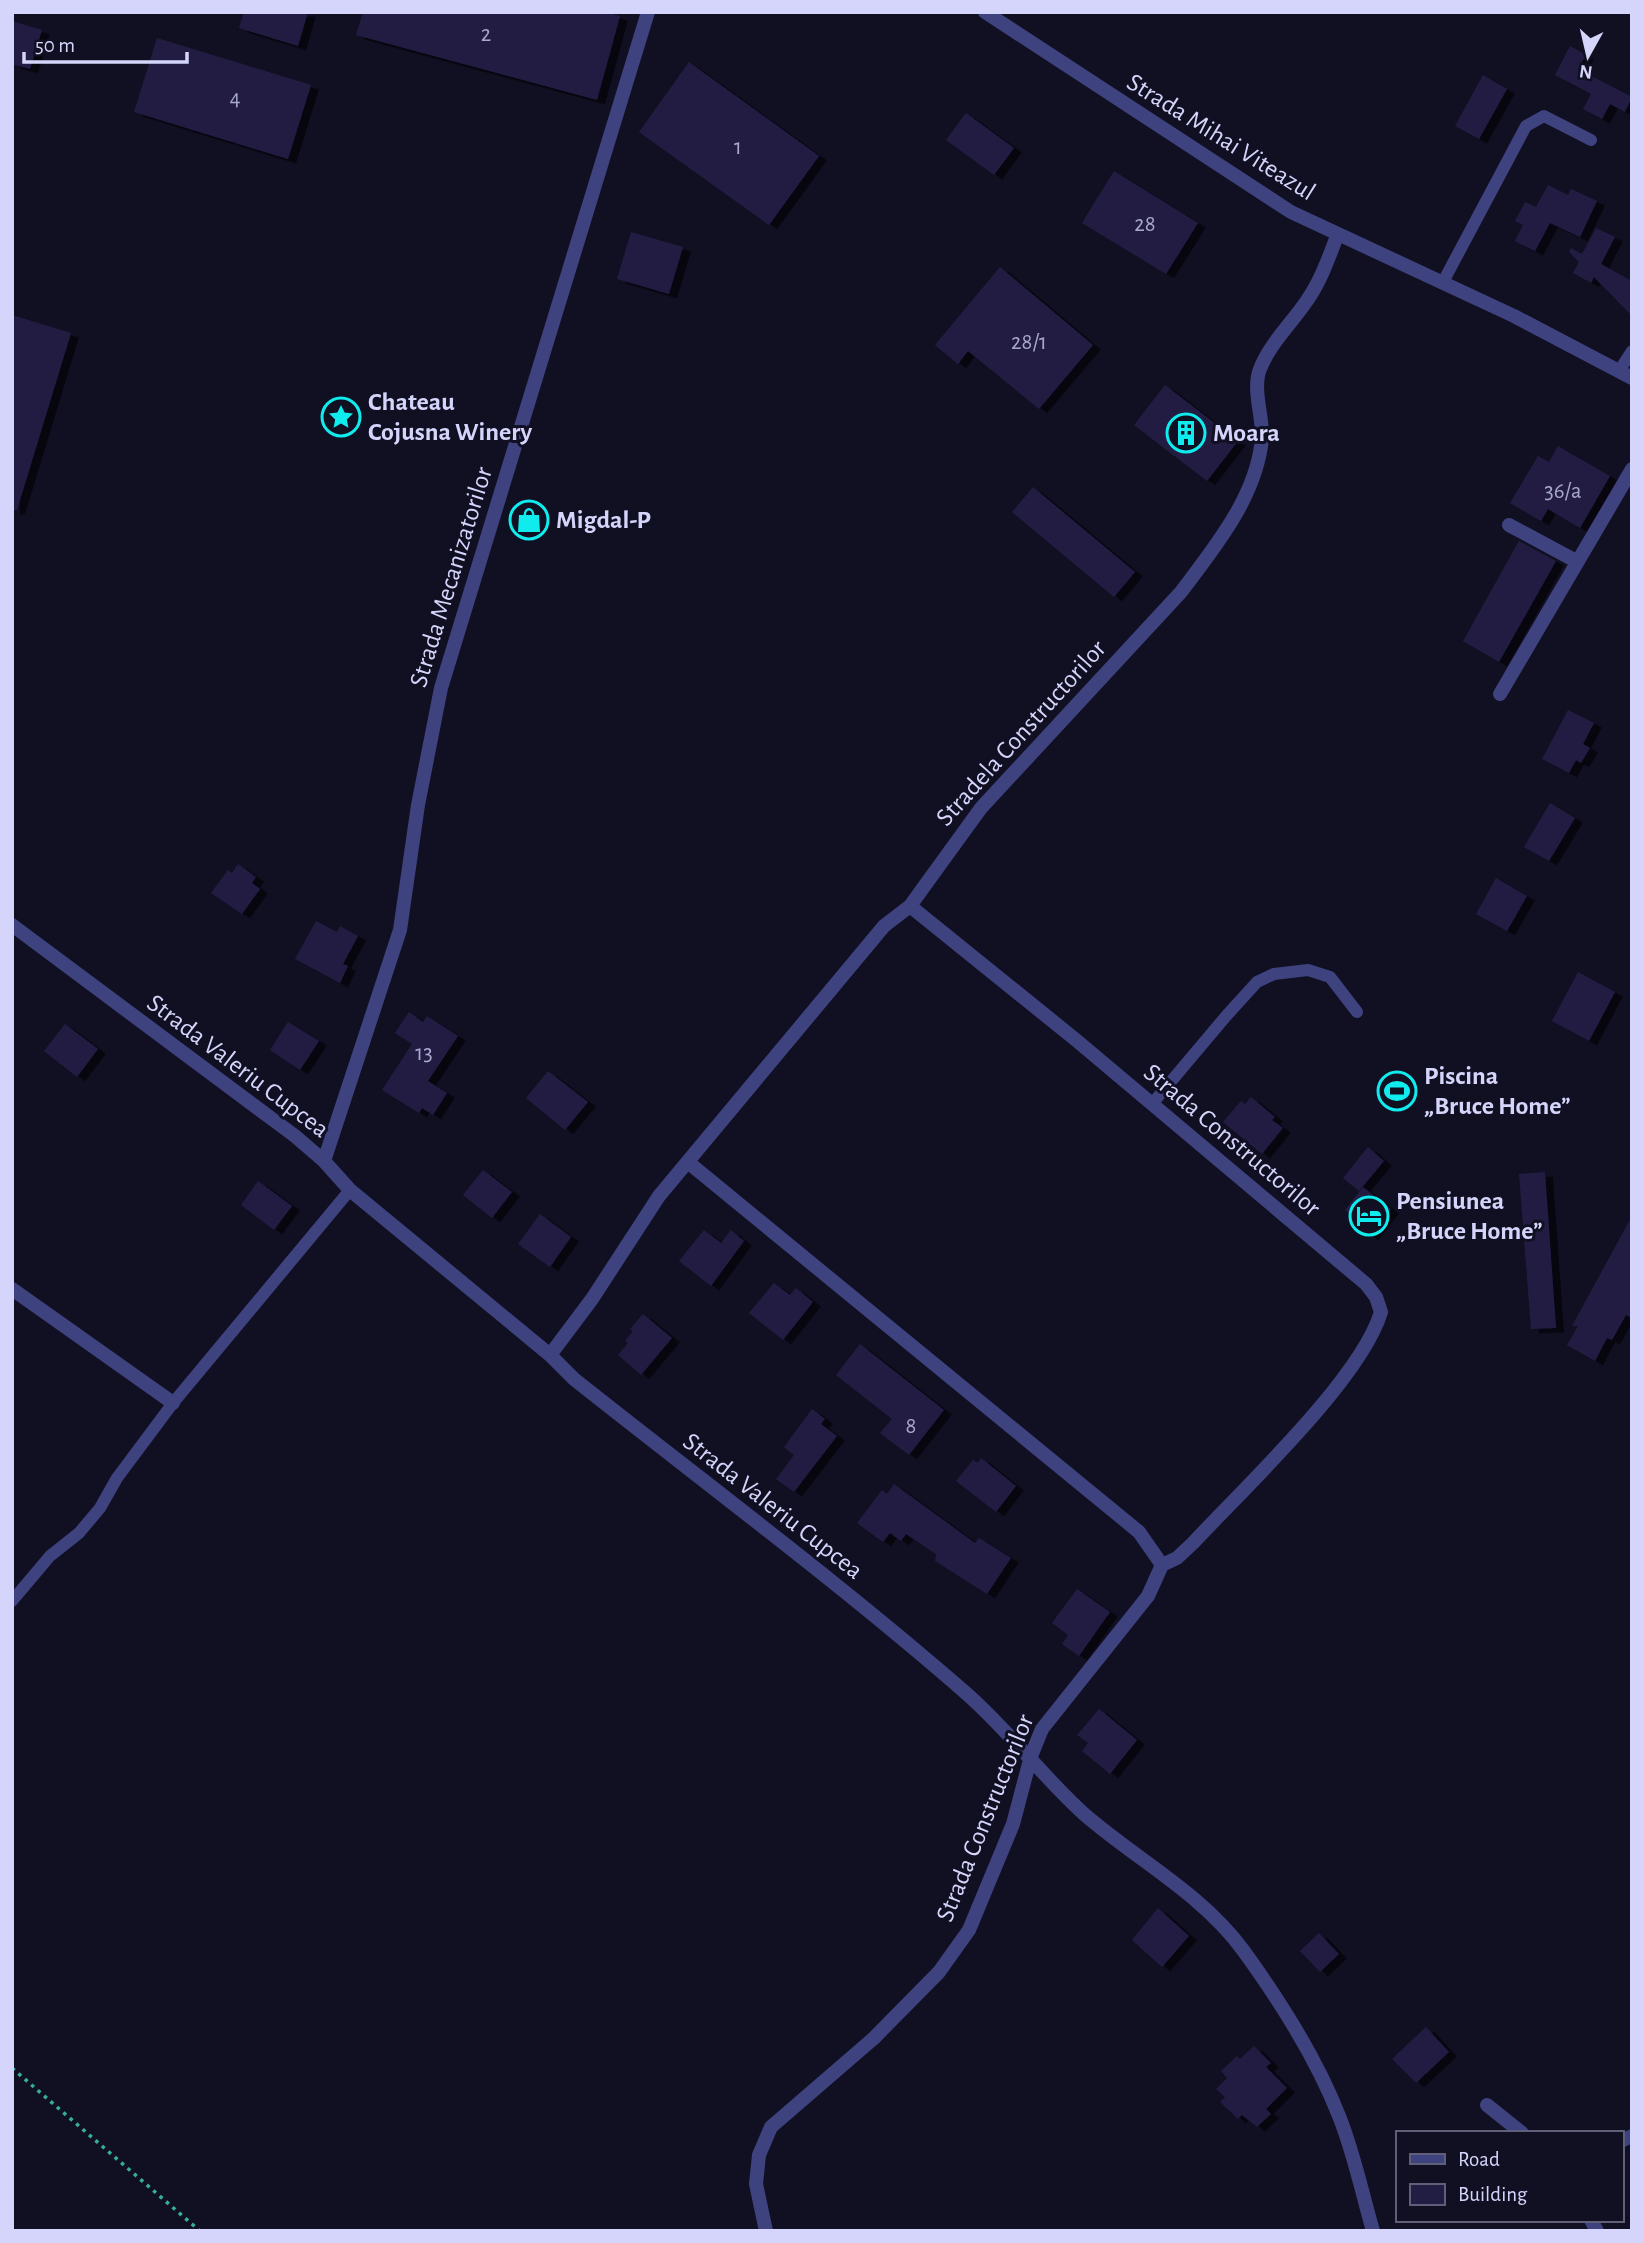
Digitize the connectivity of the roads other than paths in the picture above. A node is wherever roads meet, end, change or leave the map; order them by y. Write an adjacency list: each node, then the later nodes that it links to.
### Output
1 (648, 12): 16 (street, Strada Mecanizatorilor)
2 (985, 12): 4 (street, Strada Mihai Viteazul)
3 (1591, 140): 5 (lane)
4 (1338, 236): 5 (street, Strada Mihai Viteazul); 12 (street, Stradela Constructorilor)
5 (1443, 282): 7 (street, Strada Mihai Viteazul)
6 (1632, 351): 7 (lane, Strada Mihai Viteazul)
7 (1625, 374)
8 (1632, 469): 10 (street)
9 (1509, 525): 10 (street)
10 (1576, 561): 11 (street)
11 (1500, 694)
12 (910, 906): 15 (street, Strada Constructorilor); 17 (street, Stradela Constructorilor)
13 (12, 925): 16 (street, Strada Valeriu Cupcea)
14 (1357, 1013): 15 (lane)
15 (1152, 1104): 22 (street, Strada Constructorilor)
16 (324, 1161): 18 (street, Strada Valeriu Cupcea)
17 (689, 1163): 20 (street, Stradela Constructorilor); 22 (street)
18 (350, 1190): 20 (street, Strada Valeriu Cupcea); 21 (lane)
19 (12, 1289): 21 (street)
20 (550, 1354): 24 (street, Strada Valeriu Cupcea)
21 (173, 1403): 23 (lane)
22 (1162, 1565): 24 (street, Strada Constructorilor)
23 (12, 1601)
24 (1031, 1756): 27 (street, Strada Constructorilor); 28 (street, Strada Valeriu Cupcea)
25 (1487, 2105): 26 (street)
26 (1520, 2131)
27 (766, 2231)
28 (1373, 2231)

